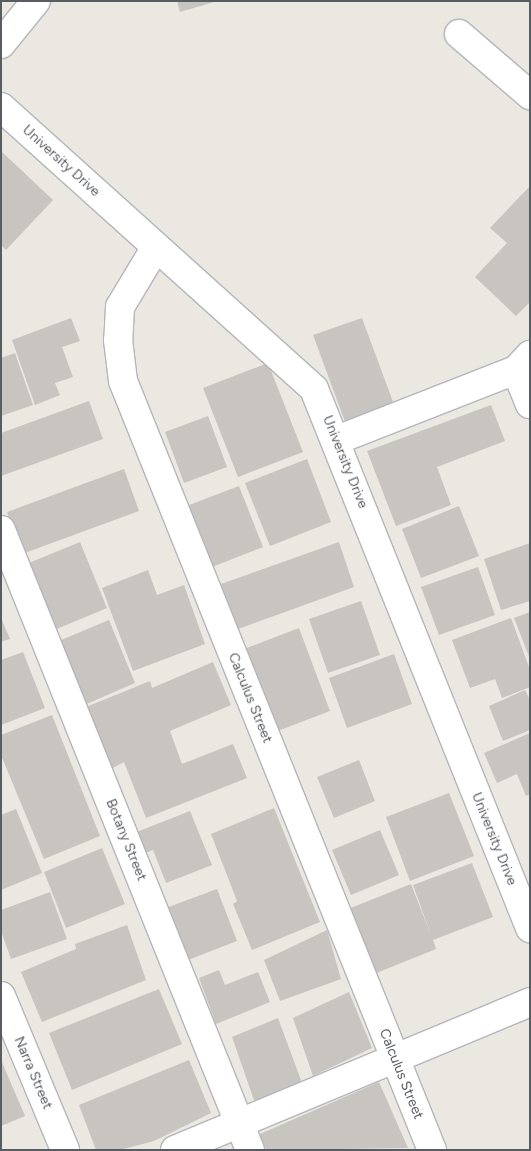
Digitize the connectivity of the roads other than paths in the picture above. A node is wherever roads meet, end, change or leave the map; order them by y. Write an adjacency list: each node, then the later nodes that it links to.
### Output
1 (36, 1): 3 (street)
2 (459, 34): 4 (street)
3 (1, 44)
4 (530, 95)
5 (1, 107): 6 (street, University Drive)
6 (156, 247): 9 (street, University Drive); 14 (street, Calculus Street)
7 (523, 362): 8 (street); 9 (street)
8 (530, 404)
9 (337, 440): 11 (street, University Drive)
10 (1, 530): 15 (street, Botany Street)
11 (530, 928)
12 (1, 996): 16 (street, Narra Street)
13 (530, 1002): 14 (street)
14 (395, 1059): 15 (street); 19 (street, Calculus Street)
15 (239, 1122): 17 (street); 18 (street, Botany Street)
16 (65, 1150)
17 (175, 1150)
18 (250, 1150)
19 (432, 1150)

